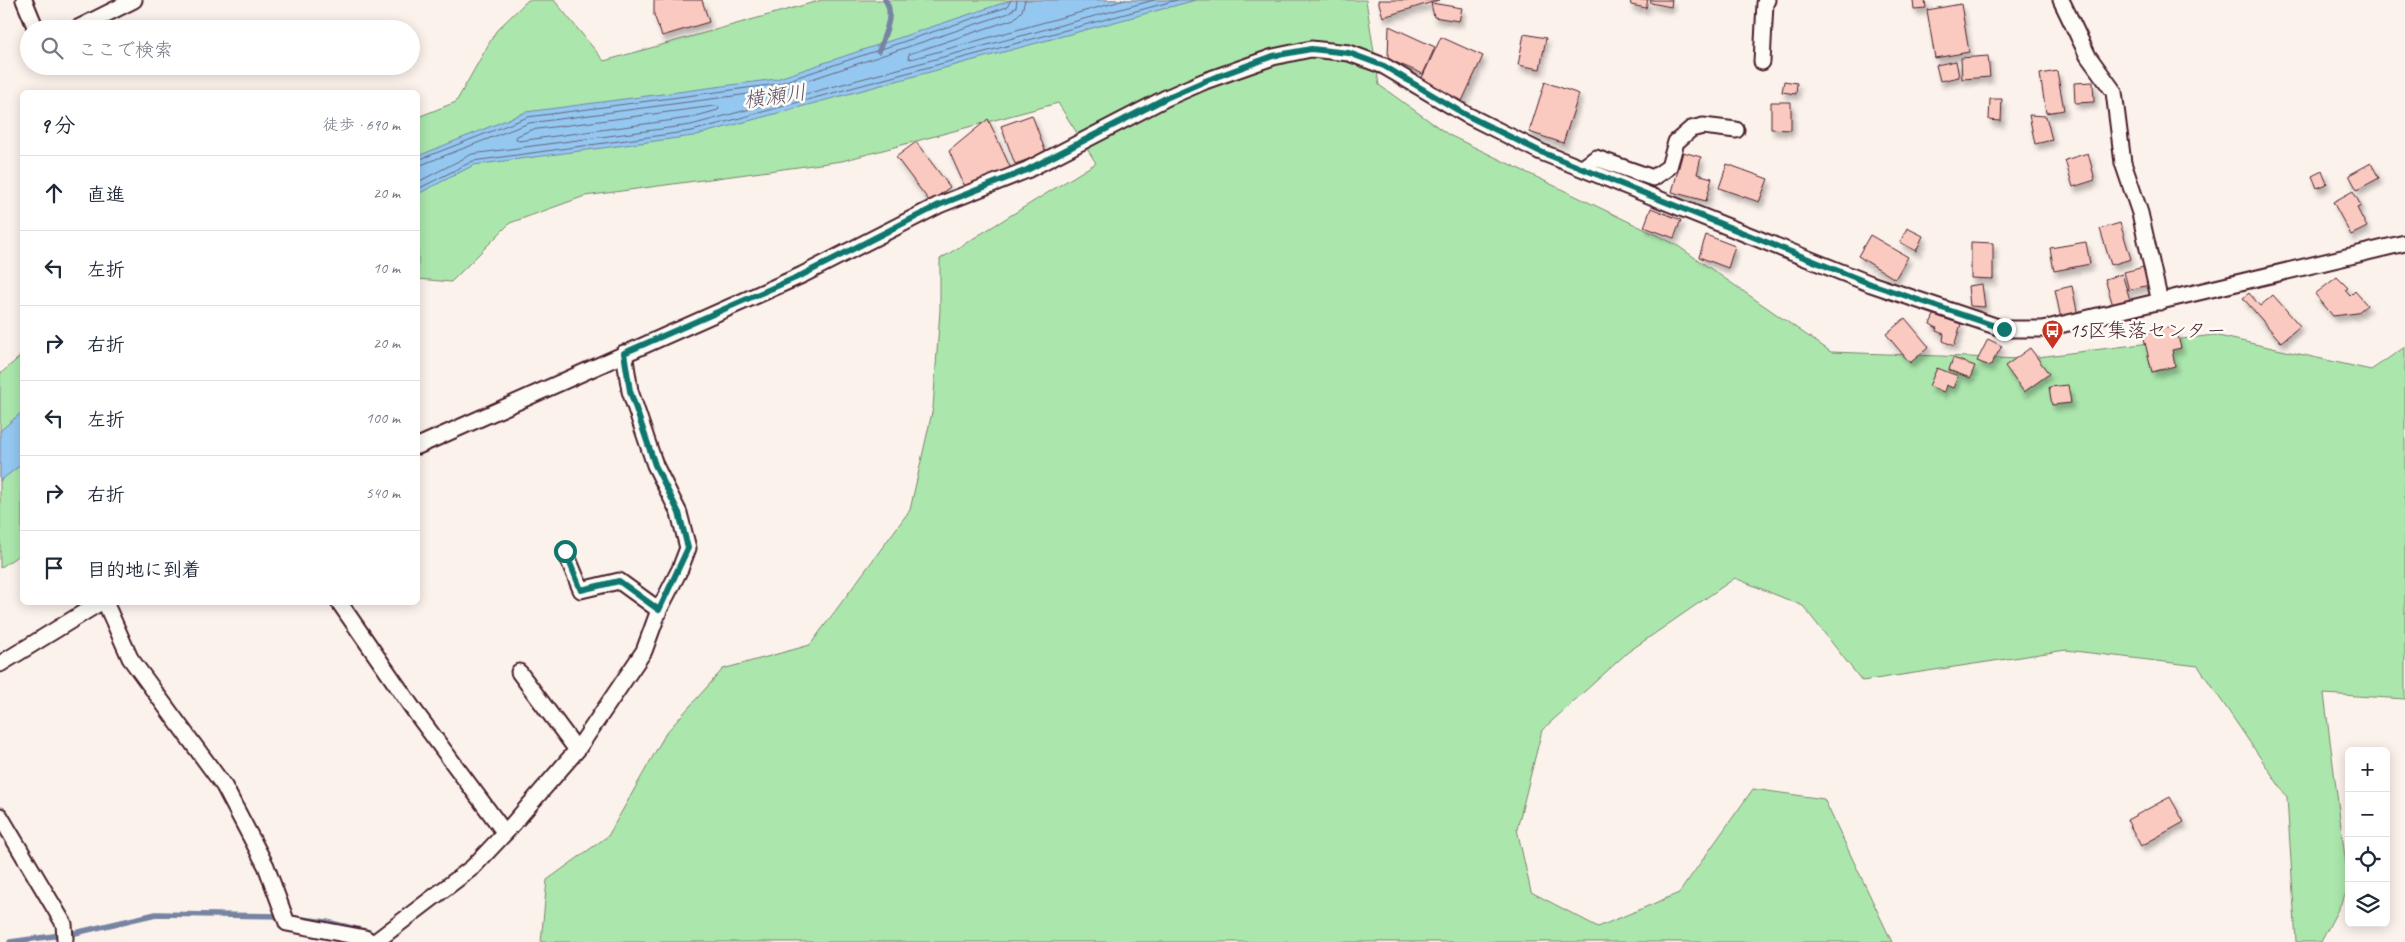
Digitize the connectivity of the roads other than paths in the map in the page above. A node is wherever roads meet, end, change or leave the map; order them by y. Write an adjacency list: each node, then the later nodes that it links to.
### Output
1 (24, 0): 5 (street)
2 (134, 0): 6 (street)
3 (1768, 0): 7 (street)
4 (2061, 0): 11 (street)
5 (32, 20)
6 (94, 20)
7 (1762, 62)
8 (1736, 130): 9 (street)
9 (1584, 167): 11 (street); 12 (street)
10 (2405, 243): 11 (street)
11 (2160, 302)
12 (624, 353): 13 (street); 18 (street)
13 (420, 445)
14 (565, 551): 18 (street)
15 (96, 605): 19 (street)
16 (106, 605): 25 (street)
17 (341, 605): 23 (street)
18 (659, 610): 21 (street)
19 (0, 664)
20 (520, 672): 21 (street)
21 (577, 750): 23 (street)
22 (0, 816): 24 (street)
23 (505, 834): 26 (street)
24 (65, 939)
25 (371, 942)
26 (375, 942)

